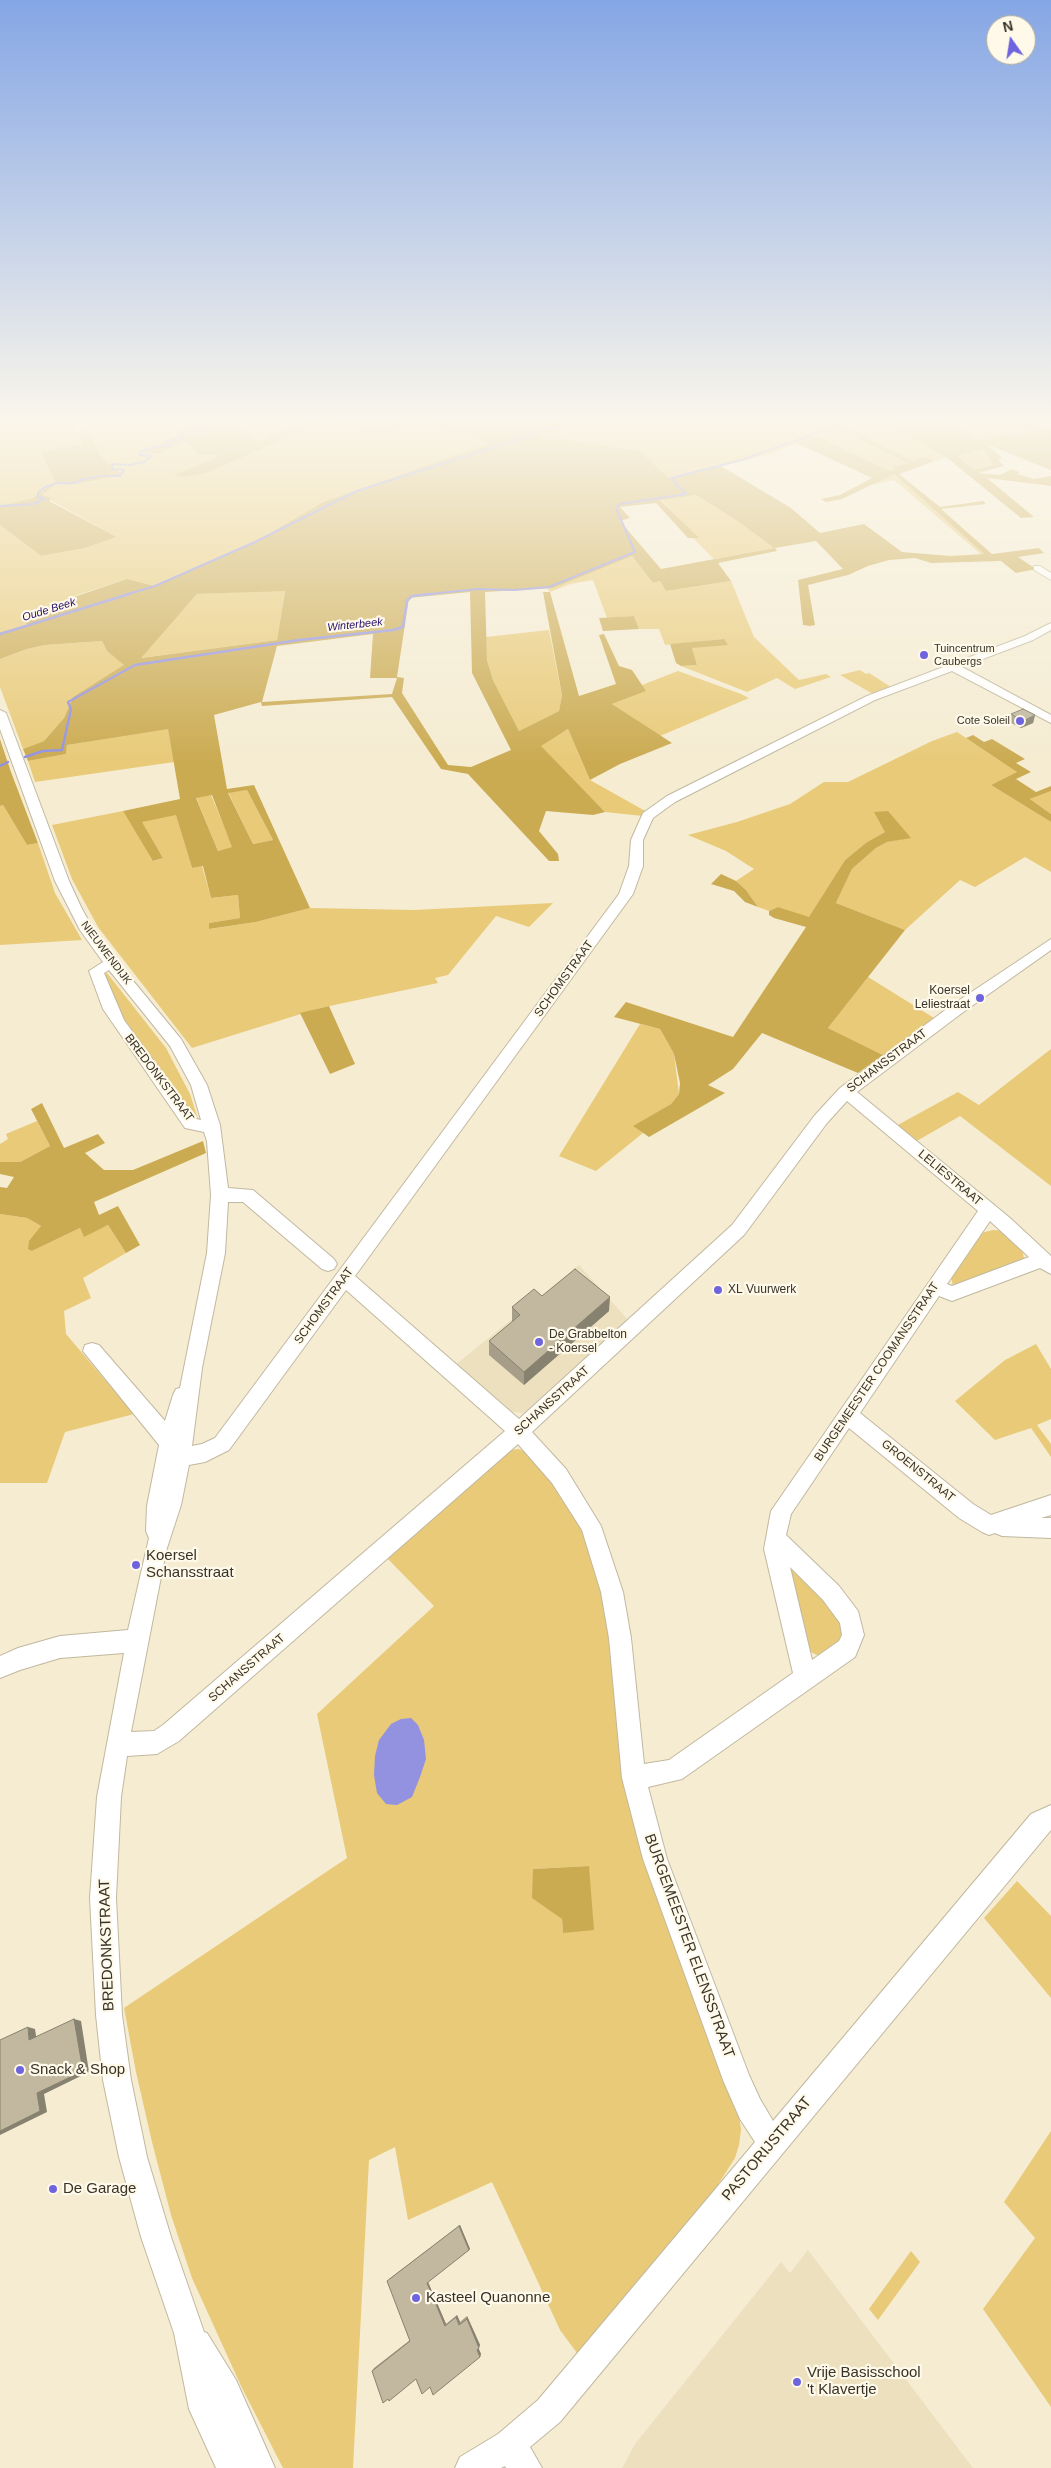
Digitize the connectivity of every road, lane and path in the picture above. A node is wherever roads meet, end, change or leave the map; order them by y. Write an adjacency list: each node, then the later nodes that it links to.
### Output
1 (1037, 568): 2 (street)
2 (1051, 577)
3 (1051, 626): 4 (street, SCHOMSTRAAT)
4 (953, 667): 6 (street); 14 (street, SCHOMSTRAAT)
5 (0, 713): 8 (street, NIEUWENDIJK)
6 (1051, 720)
7 (1051, 943): 9 (street, SCHANSSTRAAT)
8 (111, 962): 10 (street, NIEUWENDIJK); 10 (street, BREDONKSTRAAT)
9 (846, 1092): 12 (street, LELIESTRAAT); 18 (street, SCHANSSTRAAT)
10 (212, 1125): 11 (street, BREDONKSTRAAT)
11 (220, 1195): 14 (street, BURGEMEESTER ELENSSTRAAT); 19 (street, BREDONKSTRAAT)
12 (988, 1210): 13 (street, LELIESTRAAT); 15 (street, BURGEMEESTER COOMANSSTRAAT)
13 (1047, 1263): 15 (street)
14 (336, 1271): 18 (street, BURGEMEESTER ELENSSTRAAT); 19 (street, SCHOMSTRAAT)
15 (935, 1287): 17 (street, BURGEMEESTER COOMANSSTRAAT)
16 (92, 1350): 19 (street)
17 (848, 1415): 21 (street, GROENSTRAAT); 23 (street, BURGEMEESTER COOMANSSTRAAT)
18 (519, 1432): 27 (street, SCHANSSTRAAT); 28 (street, BURGEMEESTER ELENSSTRAAT)
19 (173, 1452): 24 (street, BREDONKSTRAAT)
20 (1051, 1505): 21 (street)
21 (989, 1525): 22 (street, GROENSTRAAT)
22 (1051, 1528)
23 (775, 1538): 26 (street, BURGEMEESTER COOMANSSTRAAT); 26 (street)
24 (136, 1641): 25 (street); 27 (street, BREDONKSTRAAT)
25 (0, 1667)
26 (805, 1678): 28 (street)
27 (117, 1745): 31 (street, BREDONKSTRAAT)
28 (634, 1778): 30 (street, BURGEMEESTER ELENSSTRAAT)
29 (1051, 1817): 30 (street, PASTORIJSTRAAT)
30 (772, 2144): 32 (street, PASTORIJSTRAAT)
31 (189, 2333): 33 (street, BREDONKSTRAAT); 34 (street, BREDONKSTRAAT)
32 (517, 2456): 35 (street, PASTORIJSTRAAT)
33 (232, 2468)
34 (259, 2468)
35 (471, 2468)

